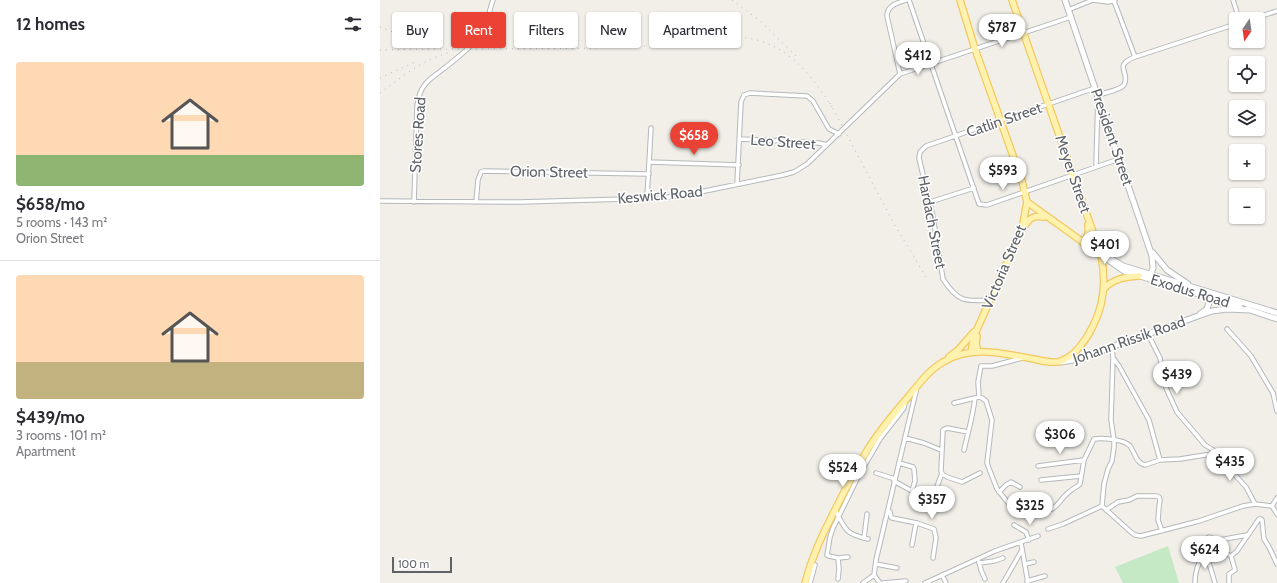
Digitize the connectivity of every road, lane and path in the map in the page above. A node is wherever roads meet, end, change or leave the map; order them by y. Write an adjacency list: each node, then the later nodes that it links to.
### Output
1 (493, 0): 41 (street, Stores Road)
2 (908, 0): 18 (street); 19 (street)
3 (960, 0): 16 (main road, Victoria Street)
4 (1012, 0): 15 (main road, Meyer Street)
5 (1065, 0): 9 (street, President Street)
6 (1100, 0): 7 (street); 9 (street)
7 (1115, 0): 17 (street)
8 (1233, 0): 11 (street)
9 (1068, 10): 13 (street, President Street)
10 (1277, 11): 12 (street)
11 (1237, 12)
12 (1265, 15)
13 (1070, 17): 15 (street); 20 (street, President Street)
14 (1229, 26): 17 (street)
15 (1024, 32): 16 (street); 22 (main road, Meyer Street)
16 (975, 49): 18 (street); 23 (main road, Victoria Street)
17 (1136, 57): 21 (street)
18 (930, 64): 19 (street); 26 (street)
19 (900, 74): 25 (street, Keswick Road)
20 (1095, 88): 21 (street, President Street); 22 (street, Catlin Street)
21 (1098, 95): 30 (street, President Street); 33 (street)
22 (1049, 104): 23 (street, Catlin Street); 35 (main road, Meyer Street)
23 (1001, 121): 26 (street, Catlin Street); 38 (main road, Victoria Street)
24 (651, 128): 31 (street)
25 (839, 134): 27 (street); 28 (street, Keswick Road)
26 (955, 136): 29 (street, Catlin Street); 37 (street)
27 (740, 139): 28 (street, Leo Street); 32 (street)
28 (827, 145): 36 (street, Keswick Road)
29 (919, 158): 43 (street, Hardach Street)
30 (1120, 159): 33 (street); 50 (street, President Street)
31 (649, 162): 32 (street); 34 (street)
32 (739, 165): 36 (street)
33 (1096, 167): 35 (street)
34 (649, 174): 39 (street); 42 (street, Orion Street)
35 (1072, 175): 38 (street); 46 (main road, Meyer Street)
36 (737, 184): 39 (street, Keswick Road)
37 (974, 188): 38 (street); 43 (street)
38 (1025, 192): 44 (main road, Victoria Street)
39 (647, 198): 42 (street, Keswick Road)
40 (380, 201): 41 (street, Keswick Road)
41 (414, 202): 42 (street, Keswick Road)
42 (476, 202)
43 (930, 202): 57 (street, Hardach Street)
44 (1027, 202): 45 (main road, Exodus Road); 47 (main road, Victoria Street)
45 (1046, 217): 47 (main road); 49 (main road, Exodus Road)
46 (1088, 217): 48 (main road, Meyer Street); 49 (main road)
47 (1022, 229): 57 (main road, Victoria Street)
48 (1096, 241): 51 (main road, Meyer Street); 53 (street, Exodus Road)
49 (1083, 243): 51 (main road, Exodus Road)
50 (1150, 249): 53 (street, President Street); 54 (street)
51 (1101, 255): 52 (street, Exodus Road); 55 (main road, Meyer Street)
52 (1139, 276): 53 (street, Exodus Road); 55 (main road)
53 (1150, 277): 54 (street, Exodus Road); 56 (street, Exodus Road)
54 (1192, 287): 56 (street, Exodus Road)
55 (1104, 289): 71 (main road, Meyer Street)
56 (1212, 296): 58 (street, Exodus Road); 59 (street, Exodus Road); 60 (street, Johann Rissik Road)
57 (990, 300): 62 (main road, Victoria Street)
58 (1250, 310): 60 (street, Johann Rissik Road); 61 (street, Exodus Road)
59 (1277, 313)
60 (1198, 316): 64 (street, Johann Rissik Road)
61 (1277, 319)
62 (979, 326): 66 (main road, Victoria Street); 67 (main road, Victoria Street); 70 (main road)
63 (1227, 329): 73 (street)
64 (1148, 334): 65 (street, Johann Rissik Road); 83 (street)
65 (1112, 347): 69 (street); 71 (street, Johann Rissik Road)
66 (971, 352): 67 (main road, Johann Rissik Road); 70 (main road, Johann Rissik Road)
67 (978, 352): 68 (main road, Johann Rissik Road)
68 (1025, 358): 71 (main road, Johann Rissik Road); 74 (street)
69 (1113, 358): 80 (street); 85 (street)
70 (944, 361): 72 (main road, Johann Rissik Road)
71 (1060, 362)
72 (918, 385): 75 (main road, Johann Rissik Road); 79 (street)
73 (1275, 393): 77 (street)
74 (977, 398): 76 (street); 78 (street); 97 (street)
75 (906, 399): 105 (main road, Johann Rissik Road); 110 (street)
76 (954, 403)
77 (1277, 411)
78 (968, 432): 81 (street); 82 (street)
79 (905, 438): 81 (street); 86 (street)
80 (1114, 440): 84 (street); 85 (street); 102 (street)
81 (941, 450): 89 (street)
82 (964, 450)
83 (1218, 453): 85 (street); 101 (street)
84 (1084, 460): 87 (street); 91 (street)
85 (1160, 460)
86 (899, 463): 92 (street); 95 (street)
87 (1038, 466)
88 (876, 473): 92 (street)
89 (942, 473): 90 (street); 96 (street)
90 (980, 473)
91 (1080, 476): 93 (street); 104 (street)
92 (894, 480): 95 (street); 106 (street)
93 (1040, 480)
94 (1020, 487): 97 (street)
95 (912, 491): 100 (street)
96 (934, 492)
97 (999, 492): 99 (street)
98 (1277, 498): 103 (street)
99 (1032, 503)
100 (935, 504)
101 (1255, 504): 103 (street); 114 (street)
102 (1102, 506): 107 (street); 113 (street)
103 (1272, 506): 109 (street)
104 (1052, 509)
105 (835, 510): 110 (street); 141 (main road, Johann Rissik Road)
106 (888, 510): 111 (street); 129 (street)
107 (1106, 510): 114 (street); 114 (street)
108 (867, 514): 110 (street)
109 (1277, 514)
110 (839, 517): 124 (street)
111 (916, 523): 119 (street); 125 (street)
112 (1014, 525): 117 (street)
113 (1048, 529)
114 (1162, 531)
115 (1247, 535): 121 (street); 122 (street); 131 (street)
116 (1038, 536): 117 (street)
117 (1029, 540): 118 (street)
118 (1021, 543): 120 (street); 127 (street)
119 (912, 545)
120 (1022, 550): 130 (street); 148 (street)
121 (1207, 552): 122 (street); 149 (street); 150 (street)
122 (1231, 556): 151 (street)
123 (848, 557): 124 (street)
124 (838, 558): 137 (street)
125 (933, 558)
126 (1003, 558): 127 (street)
127 (979, 561): 135 (street); 138 (street)
128 (1034, 562): 130 (street)
129 (876, 564): 133 (street); 134 (street)
130 (1025, 564): 140 (street)
131 (1277, 564)
132 (815, 565): 142 (street)
133 (897, 568)
134 (874, 575): 143 (street); 144 (street)
135 (942, 575): 146 (street); 147 (street)
136 (1046, 576): 140 (street)
137 (838, 579)
138 (985, 579)
139 (906, 581): 145 (street)
140 (1028, 582)
141 (805, 583)
142 (810, 583)
143 (863, 583)
144 (880, 583)
145 (883, 583)
146 (925, 583)
147 (946, 583)
148 (1003, 583)
149 (1195, 583)
150 (1215, 583)
151 (1229, 583)

